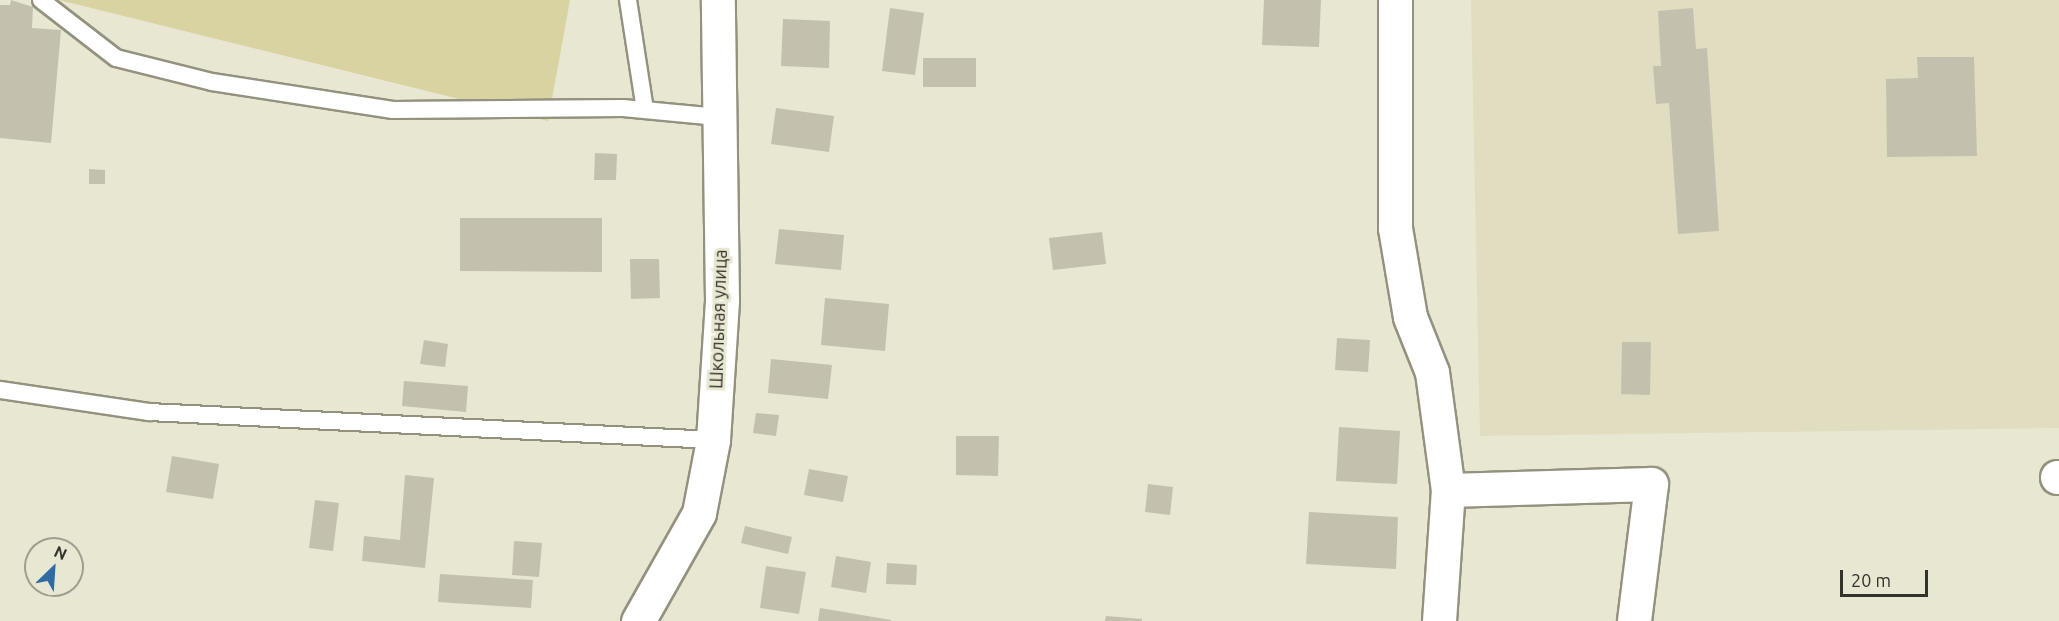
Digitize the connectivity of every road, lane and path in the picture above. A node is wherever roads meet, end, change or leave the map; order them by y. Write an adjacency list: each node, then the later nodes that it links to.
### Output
1 (41, 0): 5 (lane)
2 (628, 0): 5 (lane)
3 (718, 0): 6 (street, Школьная улица)
4 (1395, 0): 9 (street)
5 (645, 110): 6 (lane)
6 (719, 117): 8 (street, Школьная улица)
7 (0, 390): 8 (lane)
8 (713, 440): 10 (street, Школьная улица)
9 (1448, 490): 11 (street); 12 (street)
10 (638, 621)
11 (1440, 621)
12 (1634, 621)

